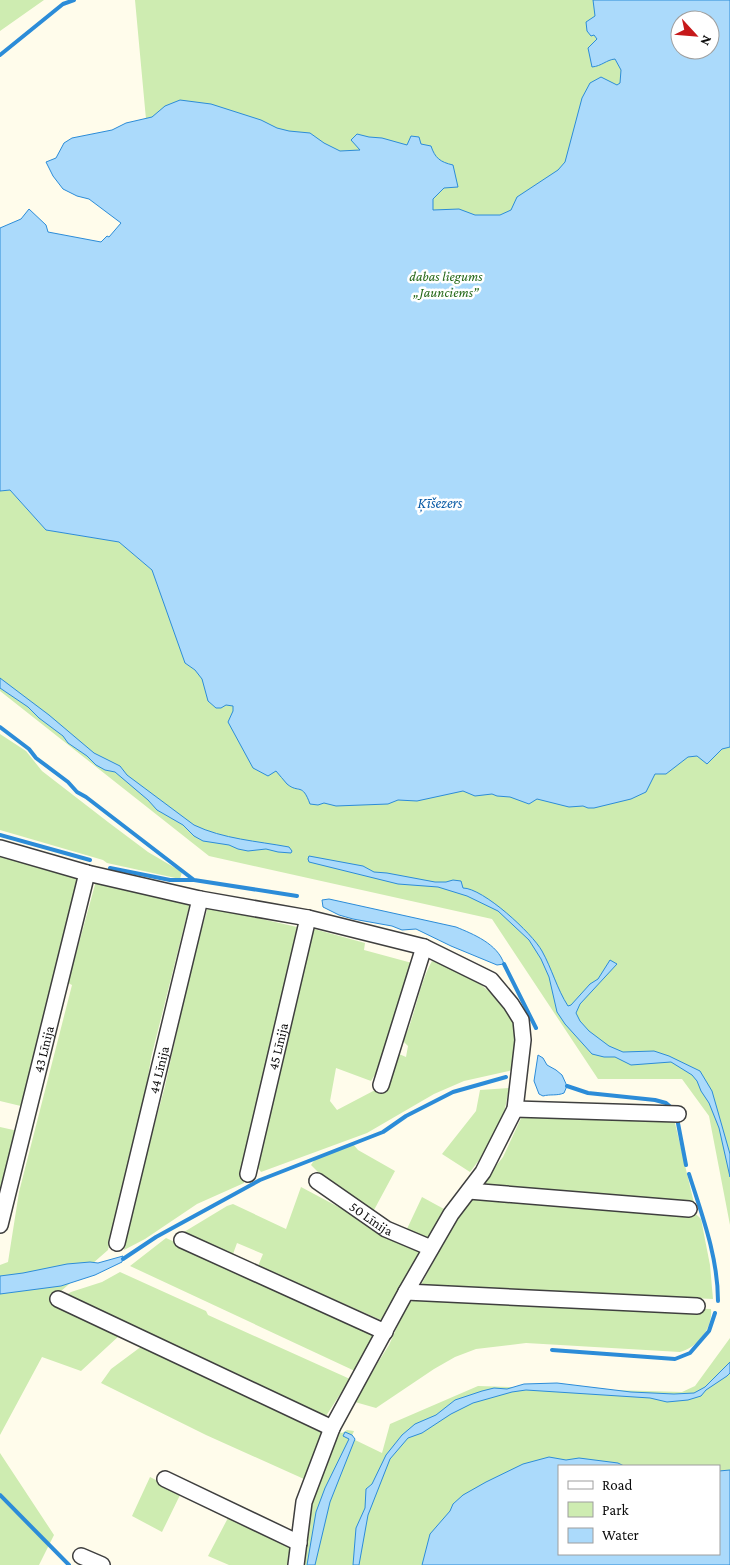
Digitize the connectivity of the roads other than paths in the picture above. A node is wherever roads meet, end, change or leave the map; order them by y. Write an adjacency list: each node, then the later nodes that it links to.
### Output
1 (0, 848): 2 (street)
2 (87, 873): 3 (street); 13 (street, 43 Līnija)
3 (200, 899): 4 (street); 15 (street, 44 Līnija)
4 (308, 918): 5 (street); 9 (street, 45 Līnija)
5 (424, 947): 6 (street); 7 (street)
6 (381, 1085)
7 (515, 1109): 8 (street); 11 (street)
8 (678, 1114)
9 (248, 1174)
10 (317, 1181): 16 (street, 50 Līnija)
11 (469, 1191): 12 (street); 16 (street)
12 (689, 1209)
13 (0, 1225)
14 (182, 1240): 20 (street)
15 (117, 1243)
16 (431, 1248): 17 (street)
17 (406, 1292): 19 (street); 20 (street)
18 (58, 1299): 21 (street)
19 (697, 1306)
20 (385, 1332): 21 (street)
21 (332, 1428): 23 (street)
22 (165, 1479): 23 (street)
23 (299, 1543): 26 (street)
24 (81, 1556): 25 (street)
25 (102, 1565)
26 (296, 1565)

